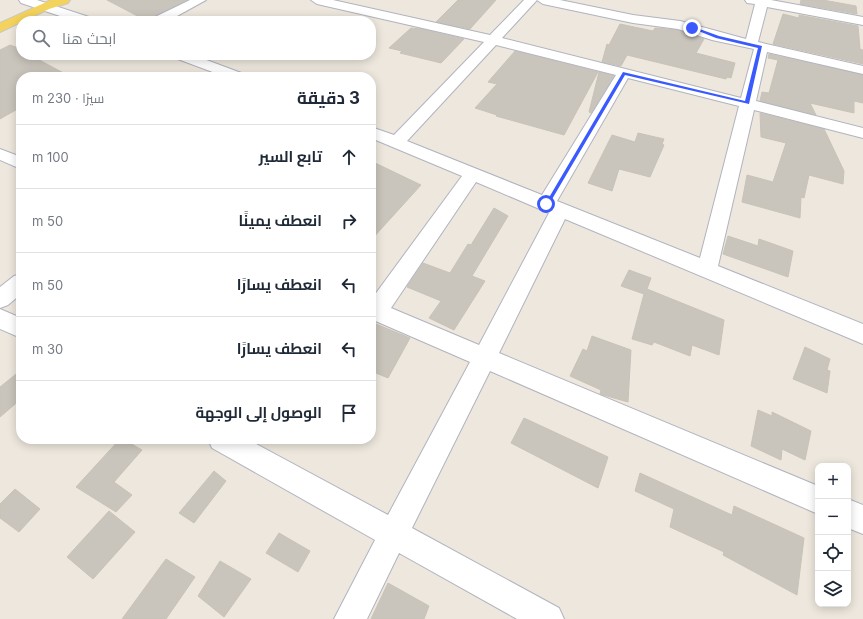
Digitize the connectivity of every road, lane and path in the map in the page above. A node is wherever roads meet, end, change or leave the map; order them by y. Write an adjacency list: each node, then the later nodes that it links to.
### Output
1 (25, 0): 8 (street)
2 (68, 0): 8 (main road)
3 (200, 0): 12 (street)
4 (531, 0): 18 (street)
5 (543, 0): 19 (street)
6 (323, 1): 18 (street)
7 (764, 1): 14 (street); 19 (street)
8 (55, 5): 9 (main road); 10 (main road); 11 (street)
9 (29, 16)
10 (38, 16)
11 (78, 16)
12 (168, 16)
13 (16, 21): 15 (main road)
14 (863, 21)
15 (0, 28)
16 (16, 28): 17 (main road)
17 (0, 36)
18 (494, 40): 23 (street); 27 (street)
19 (756, 46): 21 (street); 24 (street)
20 (193, 60): 22 (street)
21 (863, 70)
22 (226, 72)
23 (624, 73): 24 (street); 31 (street)
24 (747, 103): 25 (street); 32 (street)
25 (863, 133)
26 (376, 134): 27 (street)
27 (397, 142): 30 (street)
28 (0, 154): 29 (street)
29 (16, 161)
30 (473, 173): 31 (street); 35 (street)
31 (553, 207): 32 (street); 40 (street)
32 (707, 270): 39 (street)
33 (16, 286): 34 (street)
34 (0, 299)
35 (376, 307)
36 (376, 311): 40 (street)
37 (0, 318): 38 (street)
38 (16, 326)
39 (860, 330)
40 (484, 358): 42 (street); 45 (street)
41 (230, 444): 45 (street)
42 (816, 499)
43 (851, 514): 44 (street)
44 (863, 520)
45 (394, 534): 46 (street); 47 (street)
46 (350, 619)
47 (548, 619)

